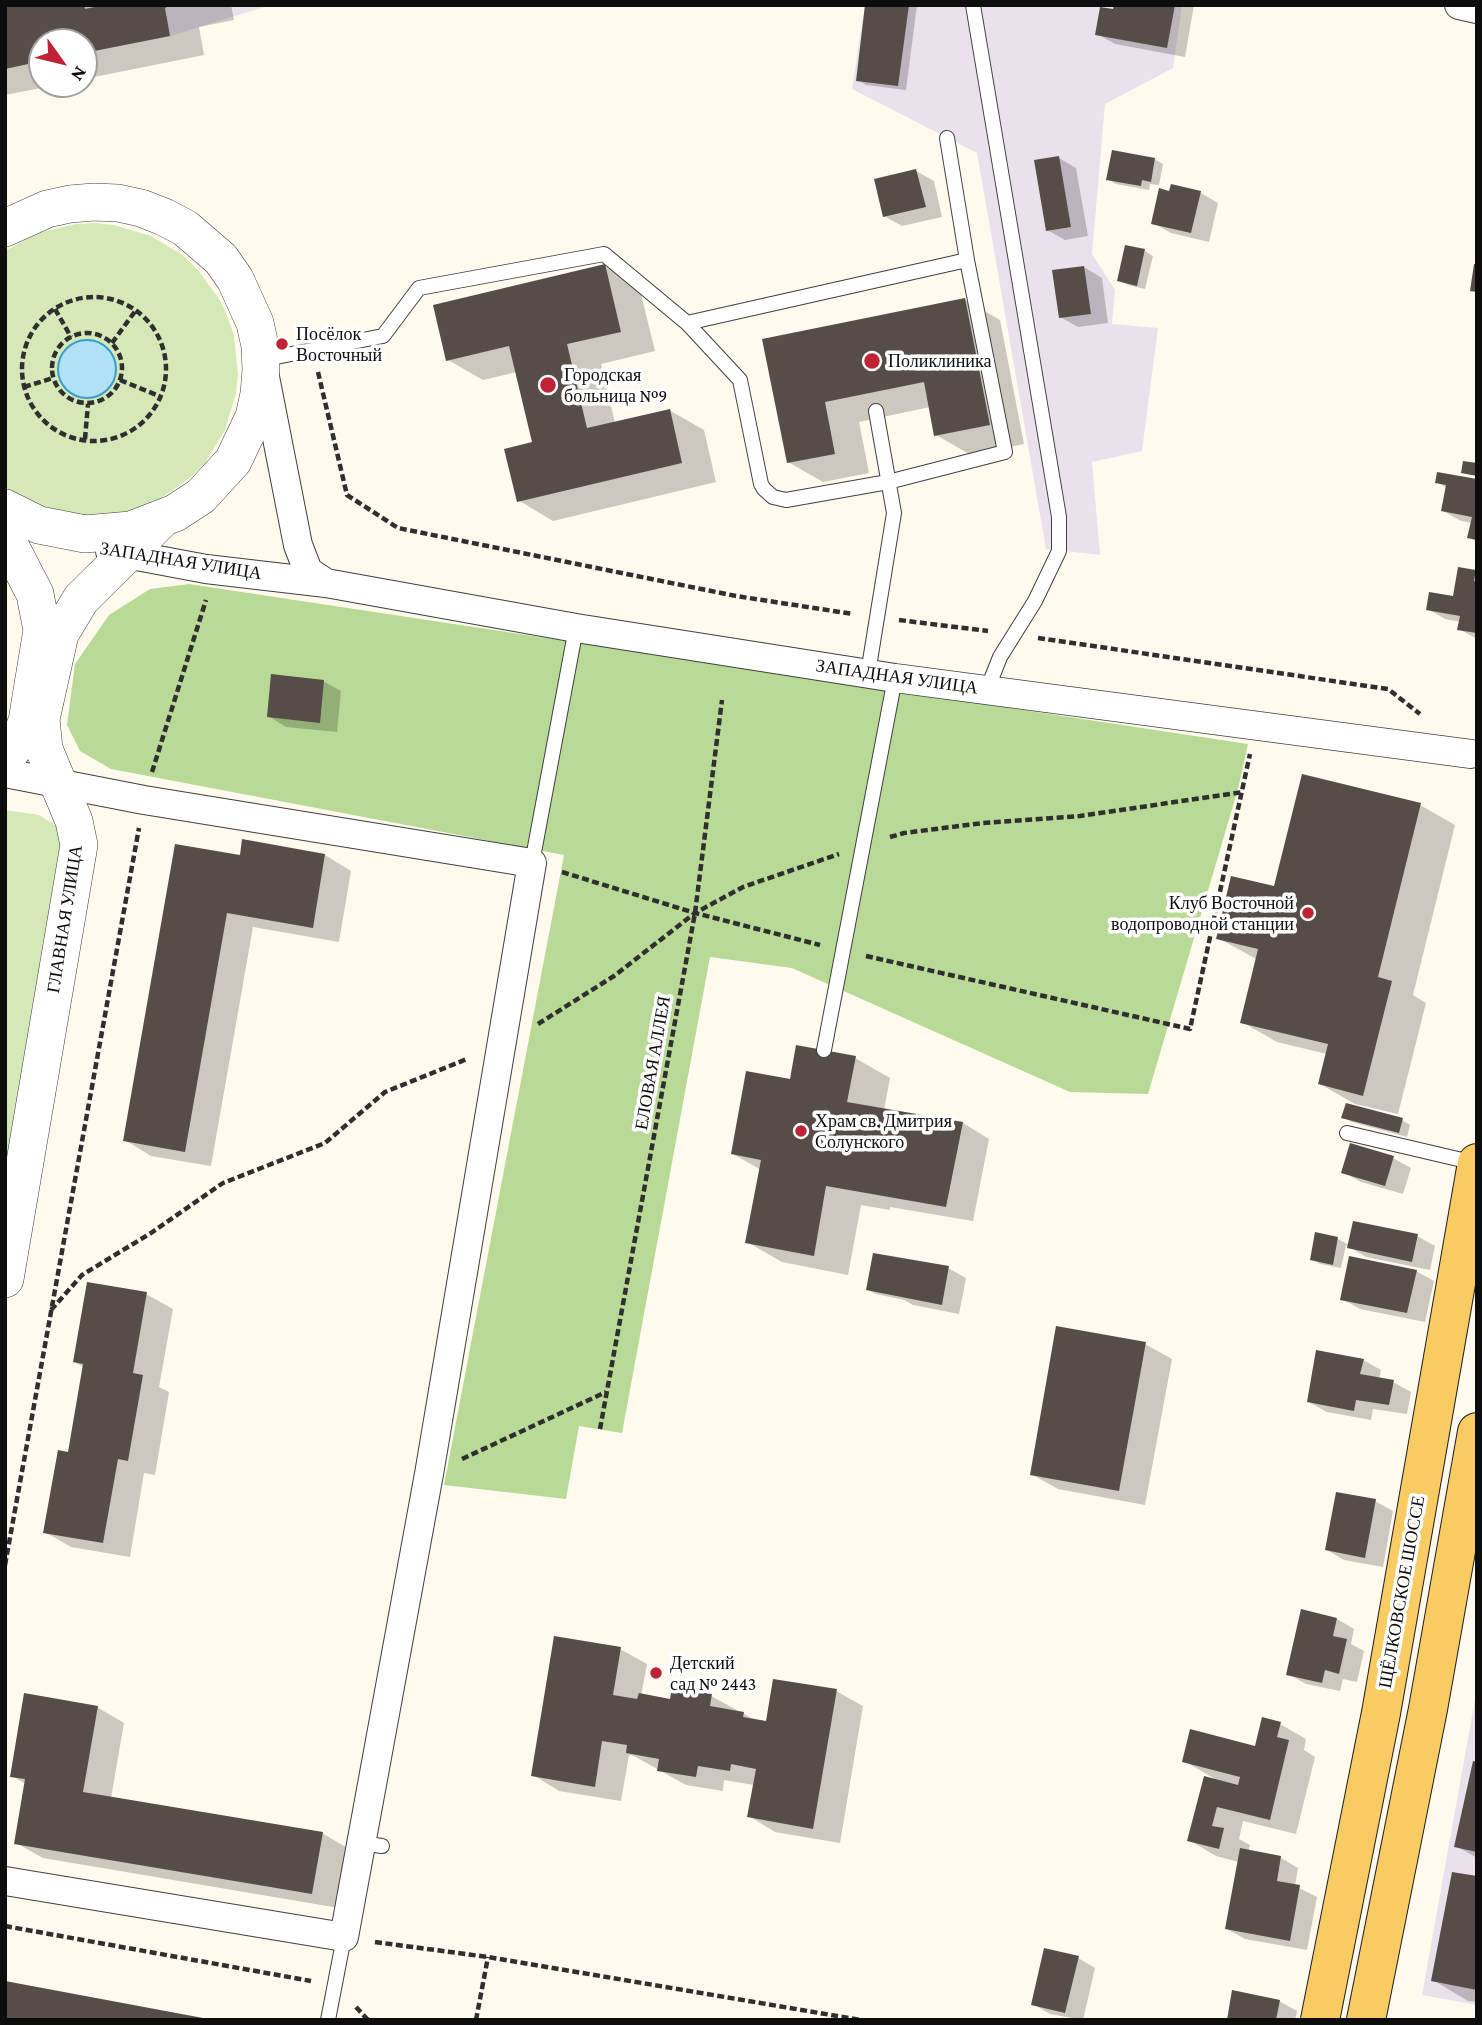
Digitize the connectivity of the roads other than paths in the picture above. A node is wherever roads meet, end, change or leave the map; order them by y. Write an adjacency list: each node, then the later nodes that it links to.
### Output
1 (973, 5): 21 (lane)
2 (1459, 5): 3 (street)
3 (1477, 9)
4 (947, 138): 8 (lane)
5 (47, 209): 6 (street); 7 (street); 10 (street)
6 (5, 218)
7 (5, 228)
8 (967, 260): 9 (lane); 12 (lane)
9 (687, 323): 10 (lane); 12 (lane)
10 (261, 360): 14 (street); 18 (street)
11 (876, 411): 12 (lane)
12 (888, 482): 20 (lane)
13 (5, 508): 15 (street)
14 (161, 520): 15 (street); 17 (street, ГЛАВНАЯ УЛИЦА)
15 (40, 525): 17 (street, ЗАПАДНАЯ УЛИЦА)
16 (5, 536): 23 (street)
17 (128, 554): 18 (street, ЗАПАДНАЯ УЛИЦА); 25 (street, ГЛАВНАЯ УЛИЦА)
18 (326, 583): 19 (street, ЗАПАДНАЯ УЛИЦА)
19 (576, 628): 20 (street, ЗАПАДНАЯ УЛИЦА); 26 (lane)
20 (882, 676): 21 (street, ЗАПАДНАЯ УЛИЦА); 27 (lane)
21 (987, 690): 22 (street, ЗАПАДНАЯ УЛИЦА)
22 (1471, 754)
23 (5, 759)
24 (5, 773): 25 (street)
25 (59, 785): 26 (street); 30 (street, ГЛАВНАЯ УЛИЦА)
26 (532, 863): 33 (street)
27 (824, 1050)
28 (1347, 1133): 29 (lane)
29 (1477, 1163): 35 (main road, ЩЁЛКОВСКОЕ ШОССЕ)
30 (5, 1279)
31 (1477, 1432): 36 (main road)
32 (5, 1881): 33 (street)
33 (344, 1937): 34 (lane)
34 (328, 2020)
35 (1320, 2020)
36 (1367, 2020)

